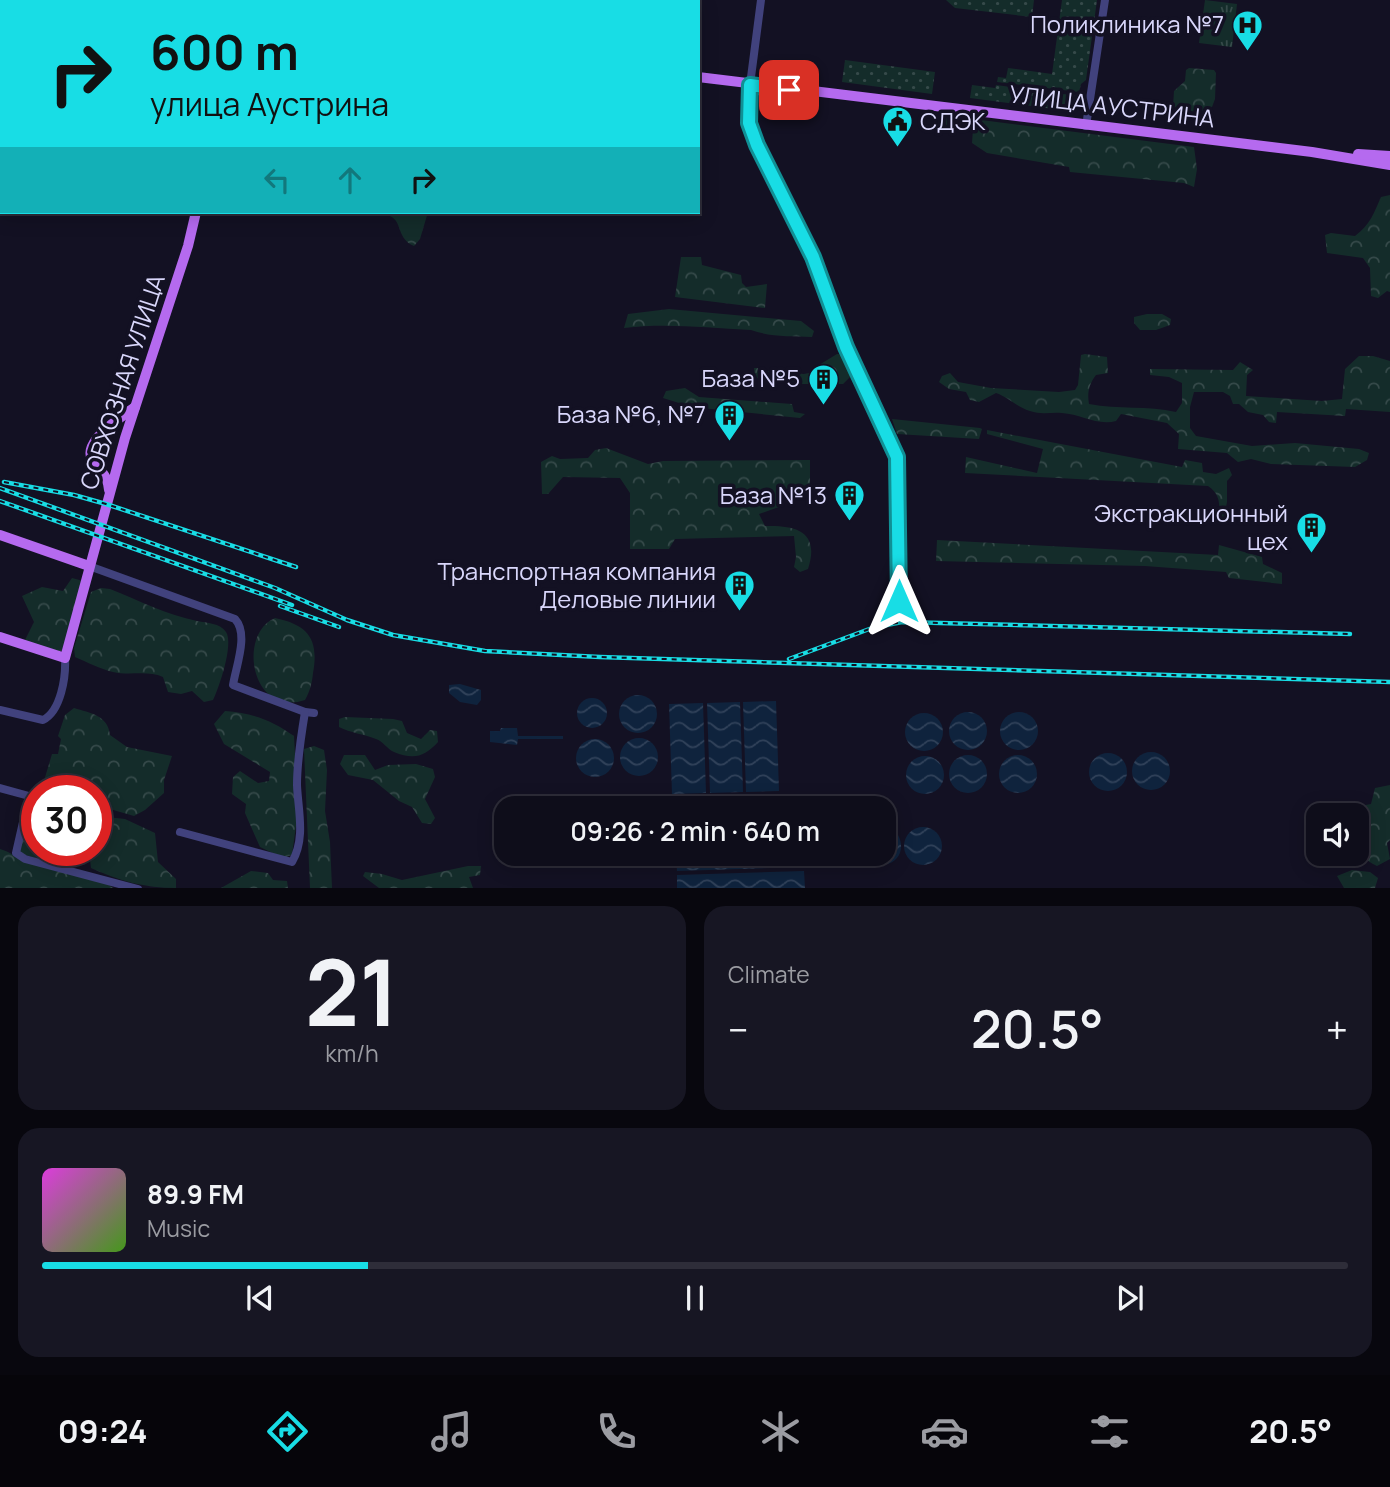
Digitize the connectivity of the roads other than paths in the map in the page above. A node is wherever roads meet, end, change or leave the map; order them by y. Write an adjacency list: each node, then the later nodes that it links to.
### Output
1 (761, 0): 4 (street)
2 (1105, 0): 5 (street)
3 (700, 77): 4 (main road, УЛИЦА АУСТРИНА)
4 (750, 85): 5 (main road, УЛИЦА АУСТРИНА); 16 (street)
5 (1086, 126): 6 (main road, УЛИЦА АУСТРИНА)
6 (1312, 152): 7 (main road); 8 (main road)
7 (1390, 155)
8 (1390, 168)
9 (196, 214): 10 (main road, СОВХОЗНАЯ УЛИЦА)
10 (135, 407): 11 (main road, СОВХОЗНАЯ УЛИЦА); 12 (main road)
11 (118, 461): 12 (main road); 13 (main road, СОВХОЗНАЯ УЛИЦА)
12 (97, 465): 13 (main road)
13 (109, 493): 15 (main road, СОВХОЗНАЯ УЛИЦА)
14 (0, 535): 15 (main road)
15 (89, 566): 18 (main road, СОВХОЗНАЯ УЛИЦА); 20 (street)
16 (899, 601)
17 (0, 637): 18 (main road)
18 (65, 659): 19 (street)
19 (0, 710)
20 (304, 712): 21 (street); 23 (street)
21 (314, 713)
22 (0, 788): 24 (street)
23 (180, 832)
24 (138, 888)

